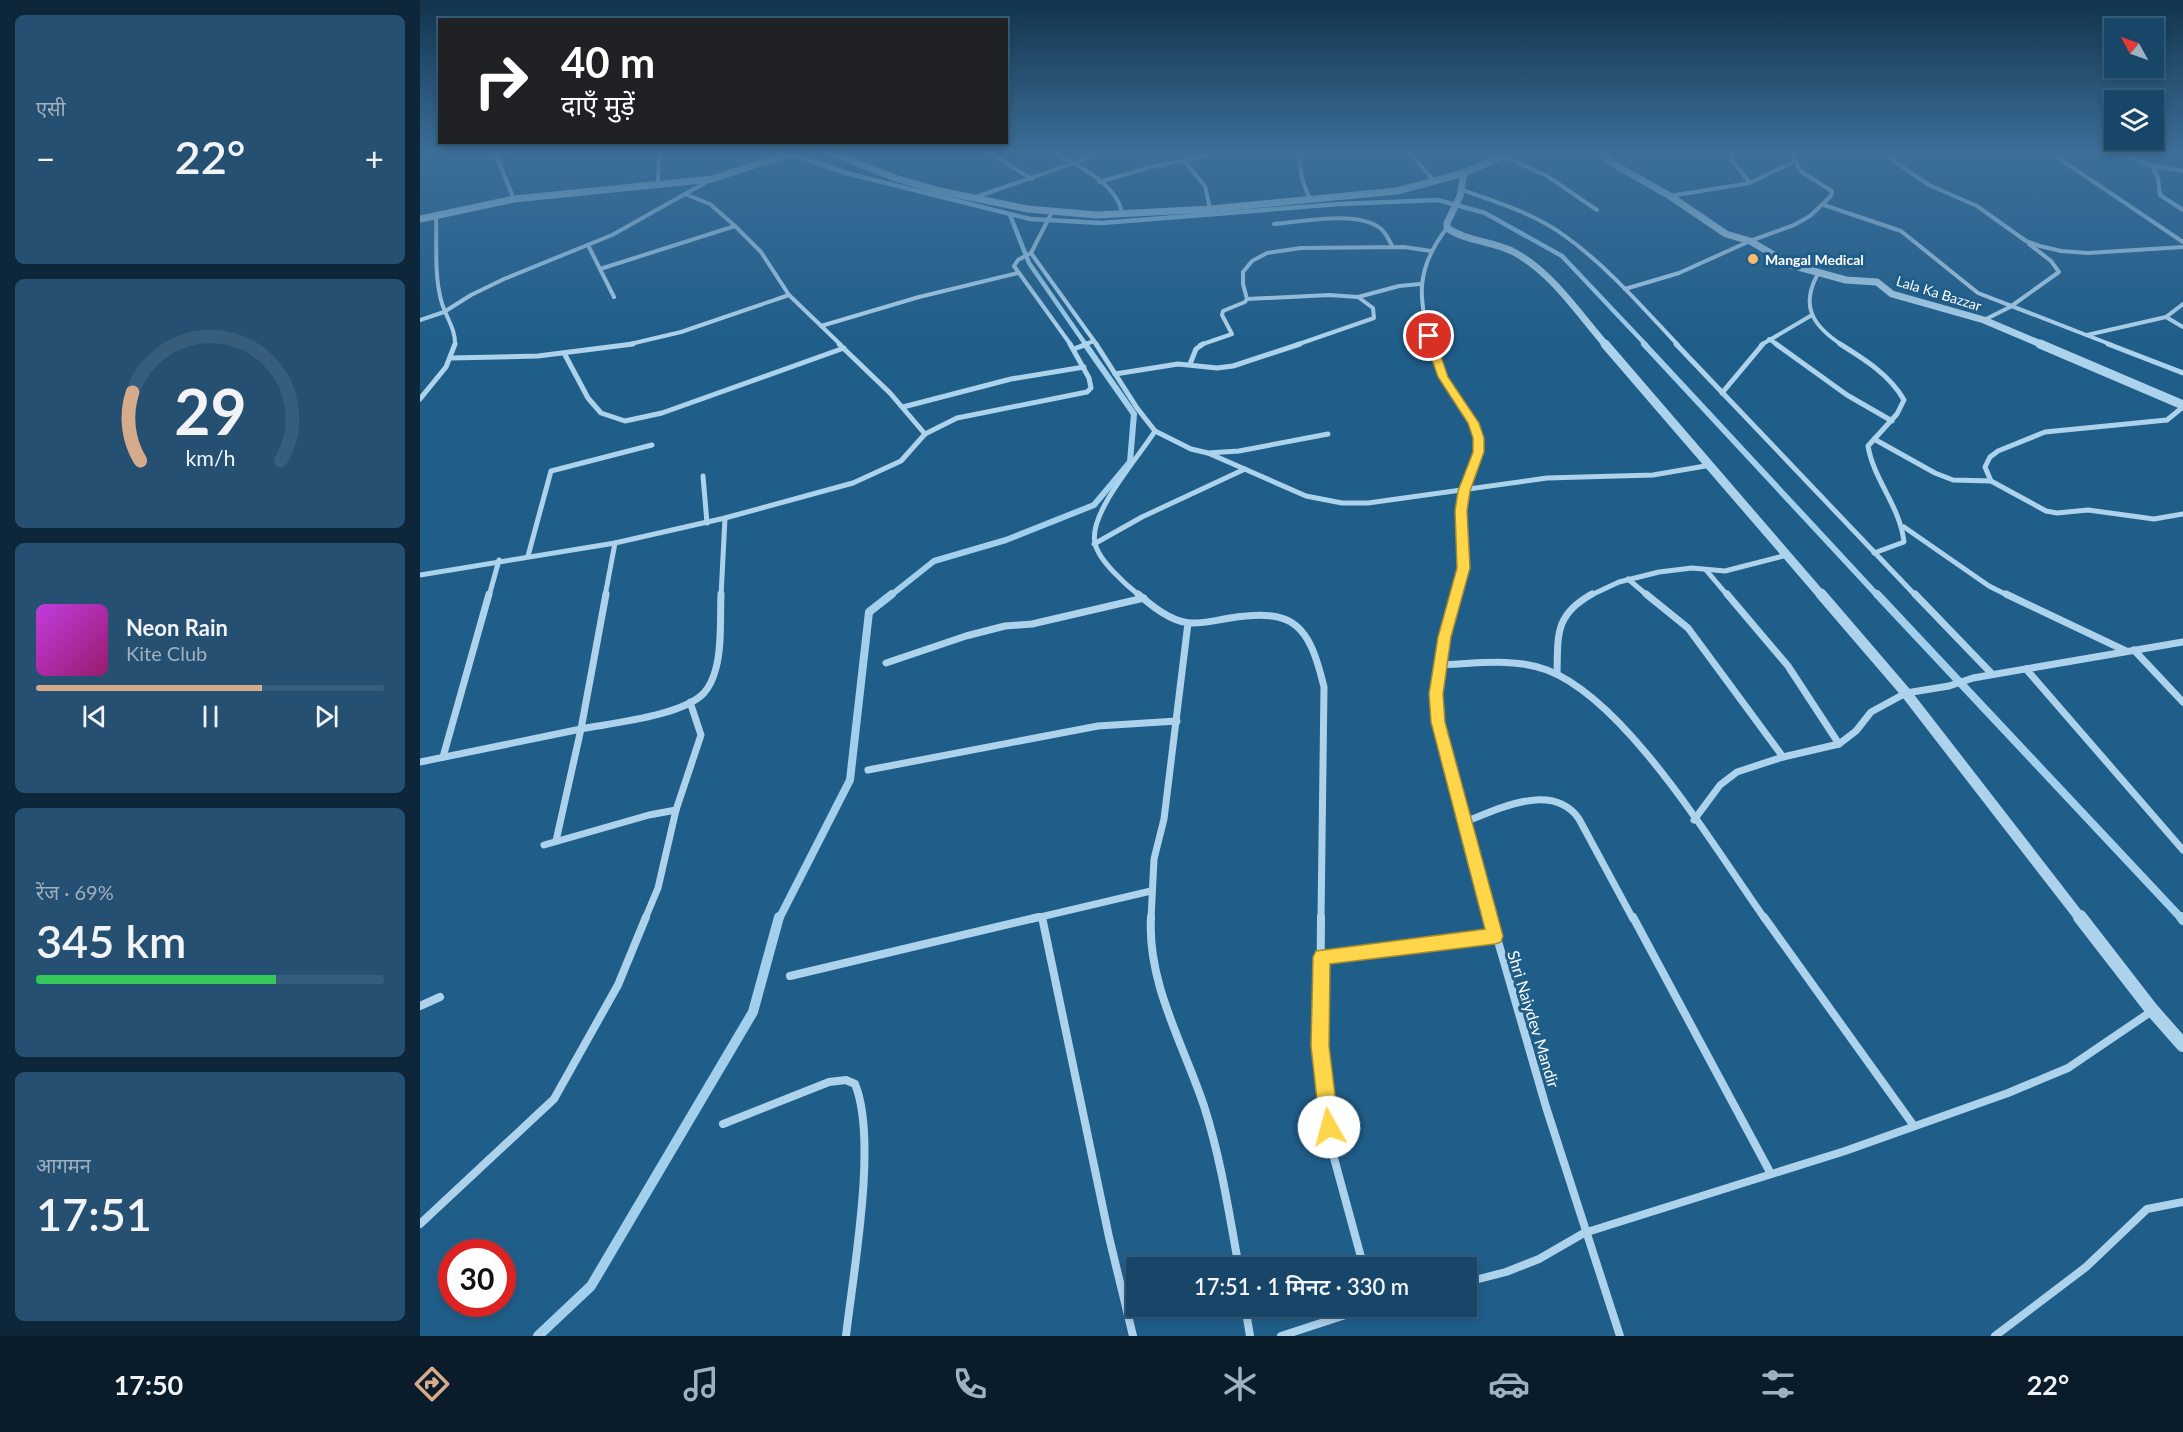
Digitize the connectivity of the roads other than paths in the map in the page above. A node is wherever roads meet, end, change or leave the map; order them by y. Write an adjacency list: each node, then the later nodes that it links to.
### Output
1 (444, 213): 14 (street)
2 (651, 213): 23 (street)
3 (721, 213): 18 (street)
4 (1042, 213): 15 (street)
5 (1132, 213): 13 (street)
6 (1453, 213): 19 (street)
7 (1525, 213): 32 (street)
8 (1696, 213): 20 (street, Lala Ka Bazzar)
9 (1813, 213): 20 (street)
10 (1849, 213): 38 (street)
11 (1987, 213): 21 (street)
12 (2140, 213): 22 (street)
13 (1122, 214): 15 (street)
14 (436, 215): 16 (street); 39 (street)
15 (1050, 215): 27 (street)
16 (420, 219)
17 (1274, 224): 24 (street)
18 (735, 226): 28 (street); 33 (street)
19 (1447, 228): 26 (street, Shri Naiydev Mandir); 68 (street)
20 (1750, 241): 29 (street, Lala Ka Bazzar); 32 (street)
21 (2026, 241): 25 (street); 38 (street)
22 (2183, 242)
23 (588, 245): 28 (street); 39 (street)
24 (1393, 247): 26 (street); 36 (street)
25 (2183, 247)
26 (1431, 251): 31 (street, Shri Naiydev Mandir)
27 (1030, 254): 30 (street); 48 (street)
28 (600, 269): 34 (street)
29 (1819, 272): 40 (street); 42 (street, Lala Ka Bazzar)
30 (1018, 273): 44 (street); 50 (street)
31 (1420, 284): 35 (street); 72 (street, Shri Naiydev Mandir)
32 (1624, 289): 57 (street)
33 (789, 295): 44 (street); 51 (street)
34 (614, 297)
35 (1358, 297): 36 (street); 53 (street)
36 (1247, 299): 53 (street)
37 (2183, 304): 41 (street)
38 (2010, 307): 42 (street); 46 (street)
39 (444, 312): 43 (street); 52 (street)
40 (1812, 315): 47 (street); 61 (street)
41 (2166, 317): 45 (street); 46 (street)
42 (1984, 320): 59 (street, Lala Ka Bazzar)
43 (420, 321)
44 (821, 326): 49 (street)
45 (2183, 327)
46 (2087, 336): 55 (street)
47 (1768, 339): 57 (street); 61 (street)
48 (1094, 341): 50 (street); 56 (street)
49 (844, 348): 51 (street); 60 (street)
50 (1074, 349): 54 (street)
51 (564, 353): 52 (street)
52 (451, 358): 58 (street)
53 (1190, 364): 56 (street)
54 (1084, 367): 60 (street); 63 (street)
55 (2183, 372)
56 (1115, 374): 62 (street)
57 (1722, 393): 79 (street)
58 (420, 399)
59 (2183, 406): 71 (street)
60 (903, 407): 63 (street)
61 (1892, 421): 65 (street)
62 (1155, 431): 67 (street); 78 (street)
63 (925, 434): 74 (street)
64 (1329, 434): 67 (street)
65 (1874, 439): 71 (street); 76 (street)
66 (652, 445): 81 (street)
67 (1208, 453): 69 (street)
68 (1711, 465): 72 (street); 80 (street)
69 (1245, 469): 72 (street); 78 (street)
70 (703, 476): 75 (street)
71 (1991, 481): 73 (street)
72 (1464, 491): 91 (street, Shri Naiydev Mandir)
73 (2183, 514)
74 (725, 519): 75 (street); 96 (street)
75 (707, 522): 77 (street)
76 (1904, 527): 79 (street); 89 (street)
77 (615, 543): 81 (street); 99 (street)
78 (1094, 544): 86 (street)
79 (1874, 552): 94 (street)
80 (1788, 555): 83 (street); 95 (street)
81 (528, 556): 82 (street)
82 (499, 560): 84 (street); 101 (street)
83 (1706, 570): 85 (street); 100 (street)
84 (420, 575)
85 (1628, 579): 93 (street); 102 (street)
86 (1144, 598): 87 (street); 90 (street)
87 (1188, 623): 98 (street); 114 (street)
88 (2183, 642): 89 (street)
89 (2130, 651): 92 (street); 97 (street)
90 (886, 663)
91 (1438, 665): 93 (street); 107 (street, Shri Naiydev Mandir)
92 (2026, 669): 94 (street); 110 (street)
93 (1557, 674): 106 (street)
94 (1992, 675): 95 (street)
95 (1906, 693): 100 (street); 118 (street)
96 (690, 702): 99 (street); 105 (street)
97 (2183, 702)
98 (1177, 721): 104 (street); 111 (street)
99 (581, 729): 101 (street); 108 (street)
100 (1839, 744): 102 (street)
101 (442, 757): 103 (street)
102 (1783, 757): 106 (street)
103 (420, 762)
104 (868, 770)
105 (676, 810): 108 (street); 124 (street)
106 (1694, 820): 121 (street)
107 (1465, 822): 113 (street, Shri Naiydev Mandir); 122 (street)
108 (556, 842): 109 (street)
109 (544, 845)
110 (2183, 850)
111 (1151, 891): 112 (street); 126 (street)
112 (1042, 917): 115 (street); 132 (street)
113 (1495, 936): 114 (street); 125 (street, Shri Naiydev Mandir)
114 (1322, 957): 127 (street)
115 (790, 976)
116 (440, 997): 117 (street)
117 (420, 1006)
118 (2152, 1010): 119 (street); 121 (street)
119 (2183, 1045)
120 (723, 1124): 131 (street)
121 (1914, 1126): 122 (street)
122 (1771, 1174): 125 (street)
123 (2183, 1203): 136 (street)
124 (420, 1224)
125 (1584, 1233): 128 (street); 135 (street, Shri Naiydev Mandir)
126 (1237, 1257)
127 (1361, 1257)
128 (1477, 1279)
129 (1247, 1317): 133 (street)
130 (1339, 1317): 134 (street)
131 (846, 1336)
132 (1133, 1336)
133 (1250, 1336)
134 (1281, 1336)
135 (1620, 1336)
136 (1995, 1336)

